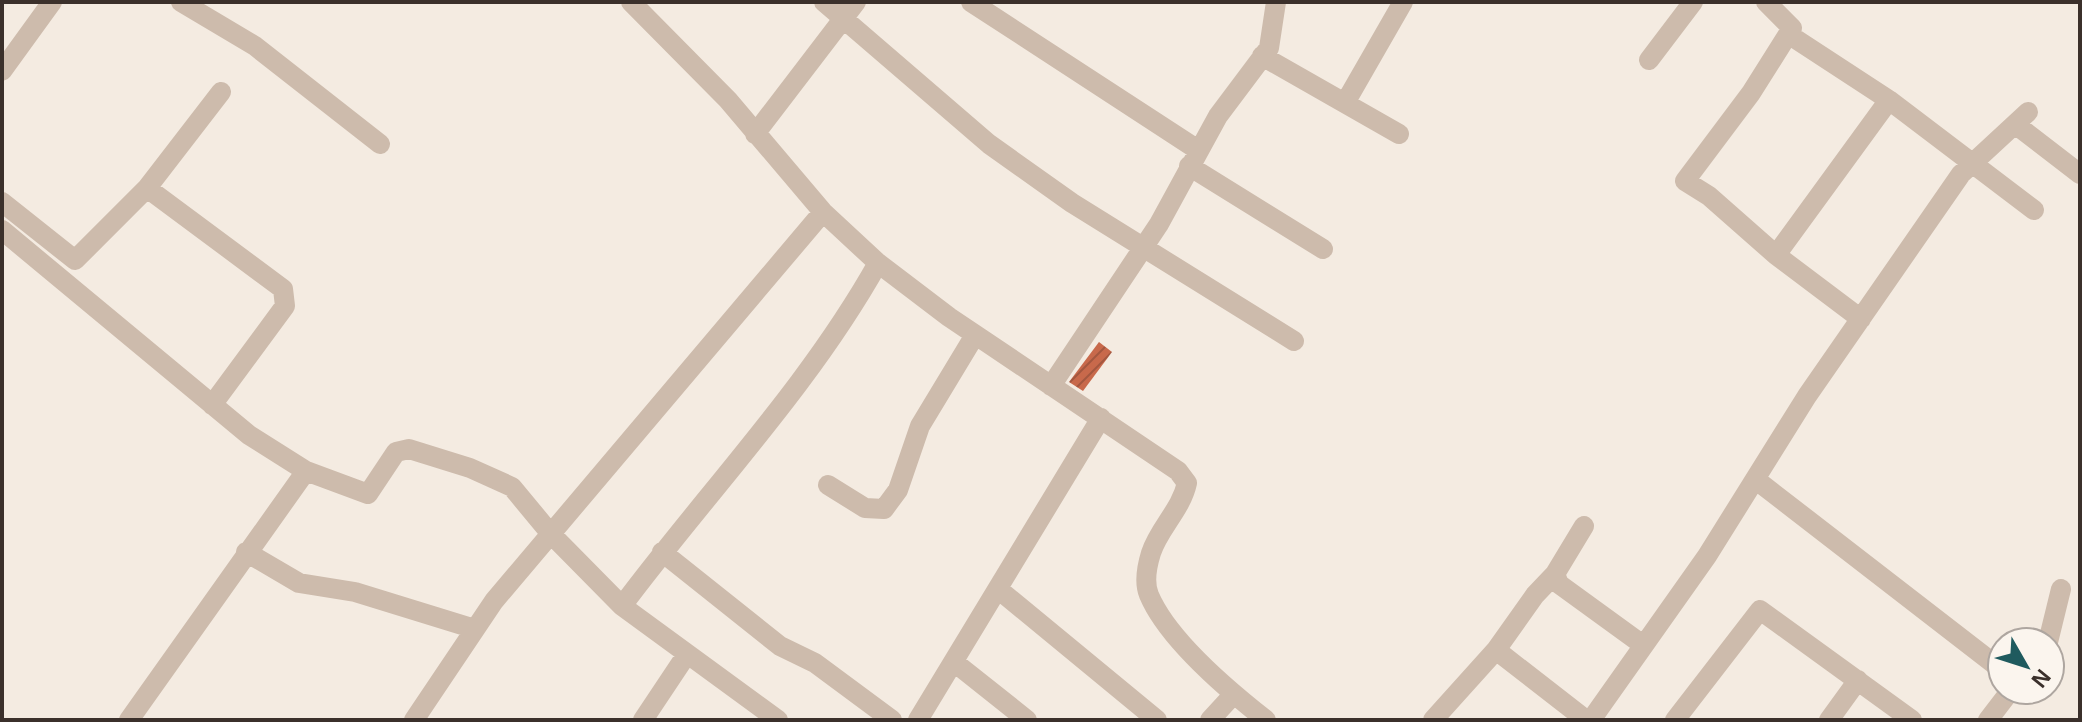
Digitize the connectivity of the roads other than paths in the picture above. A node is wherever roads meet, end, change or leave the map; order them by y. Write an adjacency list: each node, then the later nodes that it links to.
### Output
1 (52, 2): 14 (street)
2 (181, 2): 20 (street)
3 (631, 2): 18 (street)
4 (824, 2): 10 (street)
5 (971, 2): 21 (street)
6 (1276, 2): 12 (street)
7 (1403, 2): 17 (street)
8 (1693, 2): 13 (street)
9 (1766, 2): 11 (street)
10 (850, 10): 18 (street); 29 (street)
11 (1788, 34): 16 (street); 31 (street)
12 (1262, 56): 17 (street); 21 (street)
13 (1649, 60)
14 (2, 71)
15 (221, 92): 24 (street)
16 (1889, 100): 22 (street); 31 (street)
17 (1345, 103): 19 (street)
18 (755, 134): 27 (street)
19 (1399, 134)
20 (380, 144)
21 (1193, 158): 29 (street); 30 (street)
22 (1973, 164): 23 (street); 26 (street); 33 (street)
23 (2080, 174)
24 (147, 188): 25 (street); 37 (street)
25 (2, 202)
26 (2034, 210)
27 (823, 212): 32 (street); 43 (street)
28 (2, 230): 37 (street)
29 (1142, 248): 35 (street); 36 (street)
30 (1323, 249)
31 (1776, 255): 33 (street)
32 (878, 263): 34 (street); 45 (street)
33 (1861, 319): 40 (street)
34 (975, 335): 36 (street); 41 (street)
35 (1294, 341)
36 (1051, 386): 38 (street)
37 (212, 405): 39 (street)
38 (1101, 418): 47 (street); 58 (street)
39 (306, 471): 43 (street); 44 (street)
40 (1755, 479): 52 (street); 55 (street)
41 (828, 485)
42 (1584, 526): 46 (street)
43 (550, 533): 49 (street); 51 (street)
44 (246, 552): 51 (street); 59 (street)
45 (662, 552): 49 (street); 63 (street)
46 (1555, 574): 52 (street); 53 (street)
47 (998, 589): 56 (street); 66 (street)
48 (2061, 589): 50 (street)
49 (622, 606): 54 (street)
50 (2052, 626)
51 (475, 629): 60 (street)
52 (1643, 645): 70 (street)
53 (1496, 650): 69 (street); 70 (street)
54 (687, 654): 61 (street); 62 (street)
55 (1986, 658)
56 (954, 662): 64 (street); 65 (street)
57 (1858, 680): 71 (street); 72 (street); 73 (street)
58 (1233, 695): 67 (street); 68 (street)
59 (129, 720)
60 (414, 720)
61 (643, 720)
62 (778, 720)
63 (892, 720)
64 (918, 720)
65 (1027, 720)
66 (1157, 720)
67 (1210, 720)
68 (1266, 720)
69 (1433, 720)
70 (1588, 720)
71 (1675, 720)
72 (1829, 720)
73 (1912, 720)

